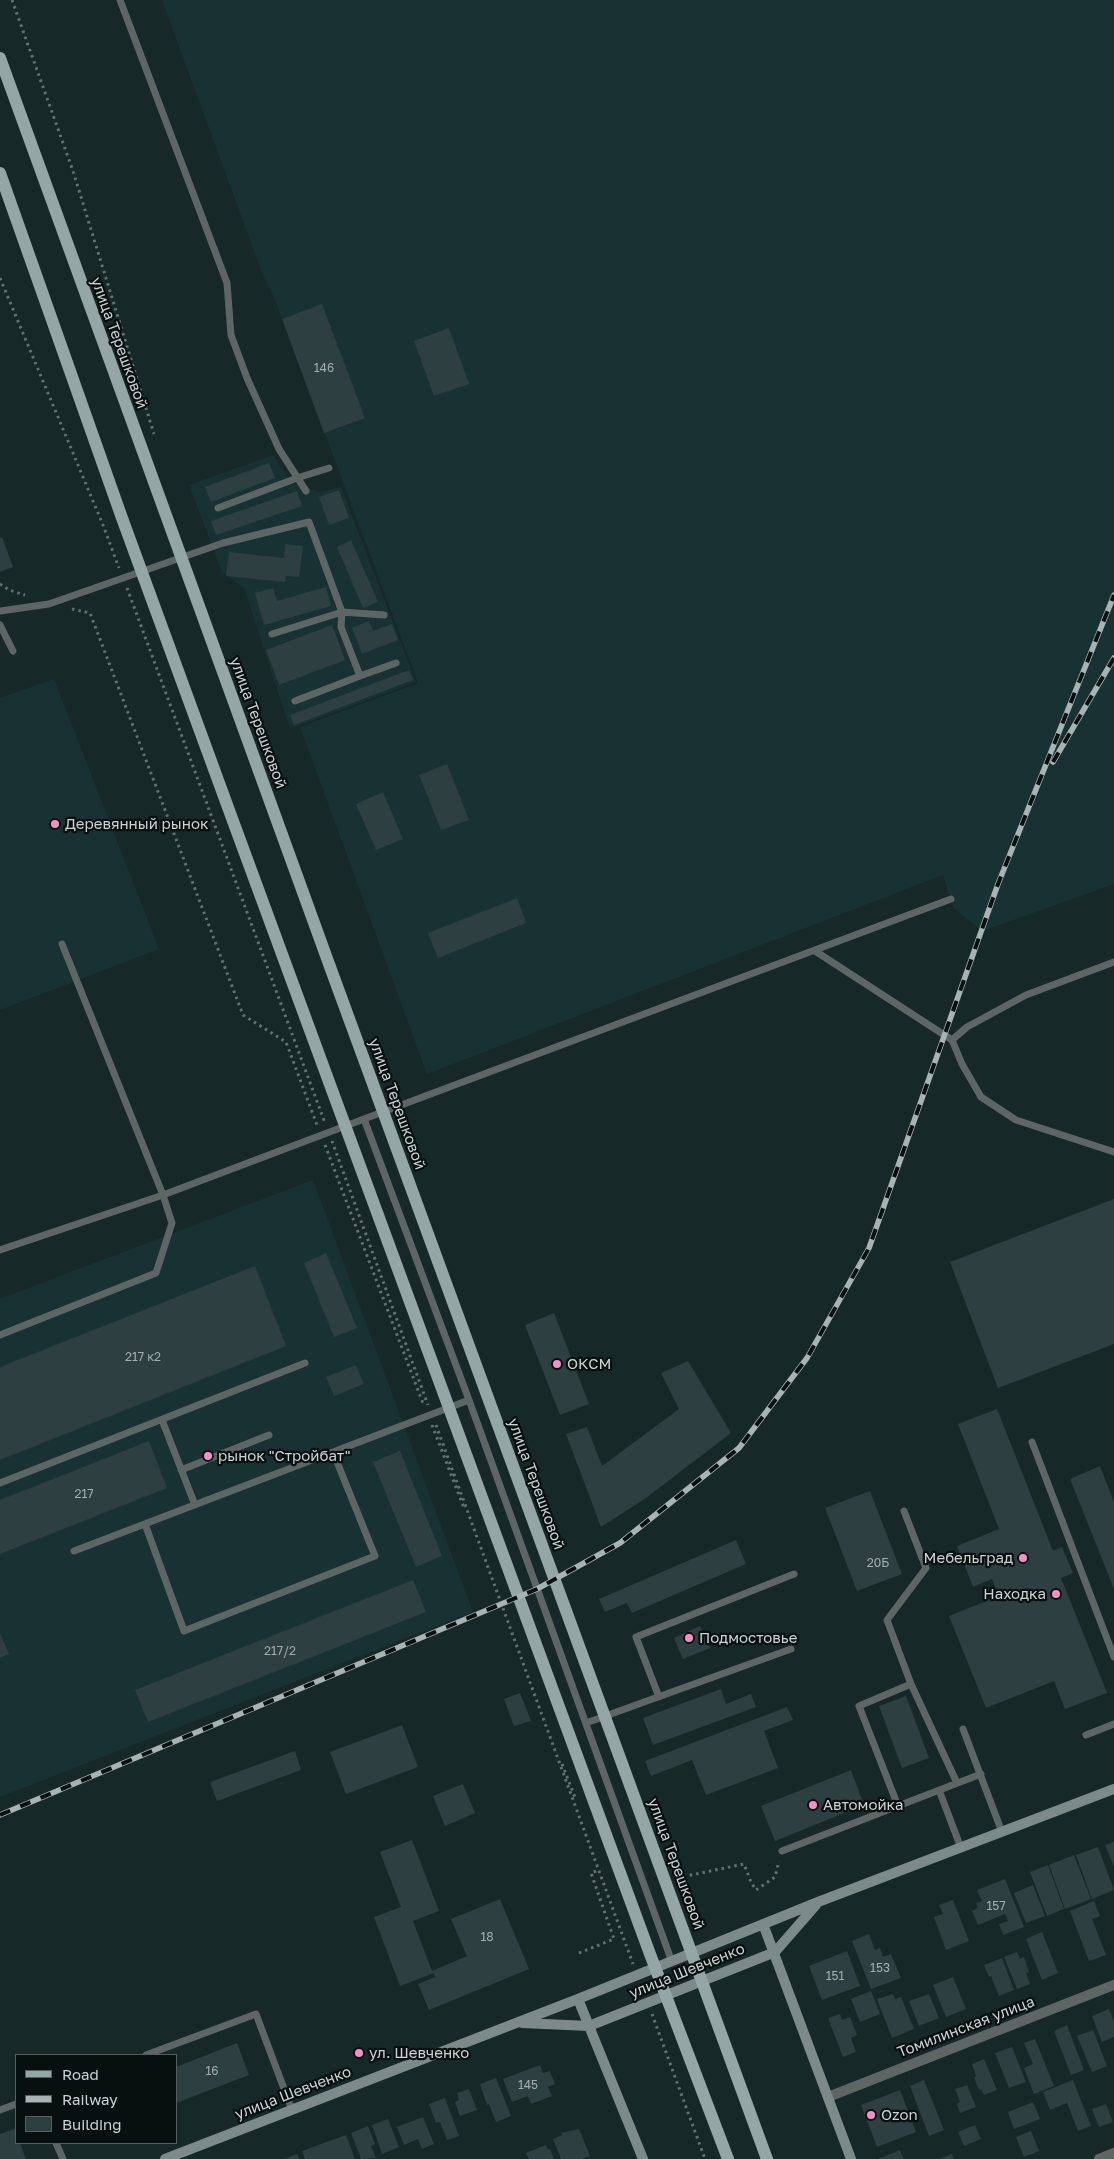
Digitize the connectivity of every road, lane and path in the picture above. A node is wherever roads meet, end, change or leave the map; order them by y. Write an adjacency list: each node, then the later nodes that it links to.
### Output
1 (12, 0): 6 (path)
2 (120, 0): 8 (lane)
3 (0, 58): 94 (main road, улица Терешковой)
4 (0, 173): 93 (main road)
5 (0, 278): 11 (path)
6 (154, 436)
7 (329, 468): 8 (lane)
8 (297, 478): 9 (lane); 10 (lane)
9 (306, 490)
10 (218, 508)
11 (104, 525)
12 (0, 584): 13 (path)
13 (49, 604): 14 (lane); 15 (lane); 32 (path)
14 (0, 611)
15 (342, 612): 16 (lane); 19 (lane); 22 (lane)
16 (384, 615)
17 (0, 625): 20 (lane)
18 (140, 625): 30 (path)
19 (272, 634)
20 (13, 651)
21 (396, 663): 22 (lane)
22 (360, 676): 23 (lane)
23 (295, 701)
24 (951, 899): 26 (lane)
25 (62, 944): 34 (lane)
26 (815, 951): 28 (lane); 29 (lane)
27 (1114, 962): 28 (lane)
28 (952, 1040): 33 (lane)
29 (364, 1119): 32 (lane); 38 (lane)
30 (325, 1124)
31 (329, 1133): 39 (path)
32 (321, 1136): 34 (lane); 39 (path)
33 (1114, 1152)
34 (163, 1195): 35 (lane); 36 (lane)
35 (0, 1250)
36 (0, 1335)
37 (305, 1363): 40 (lane)
38 (469, 1400): 39 (lane); 56 (lane)
39 (430, 1414): 44 (lane); 72 (path)
40 (162, 1420): 45 (lane); 46 (lane)
41 (435, 1422): 68 (path)
42 (269, 1434): 45 (lane)
43 (1032, 1442): 53 (lane)
44 (333, 1452): 47 (lane); 49 (lane)
45 (181, 1470): 47 (lane)
46 (0, 1483)
47 (195, 1505): 49 (lane)
48 (904, 1511): 54 (lane)
49 (145, 1524): 50 (lane)
50 (74, 1551)
51 (794, 1574): 55 (lane)
52 (791, 1649): 55 (lane)
53 (1114, 1657)
54 (911, 1684): 61 (lane); 64 (lane)
55 (660, 1697): 56 (lane)
56 (586, 1723): 75 (lane)
57 (1114, 1724): 59 (lane)
58 (963, 1729): 60 (lane)
59 (1086, 1735)
60 (980, 1774): 61 (lane); 65 (lane)
61 (957, 1783): 63 (lane)
62 (1114, 1789): 65 (main road, улица Шевченко)
63 (939, 1790): 64 (lane); 66 (lane)
64 (898, 1806): 67 (lane)
65 (1002, 1832): 66 (main road, улица Шевченко)
66 (961, 1848): 70 (main road, улица Шевченко)
67 (782, 1851): 69 (path)
68 (597, 1871): 74 (path); 76 (path)
69 (678, 1877)
70 (818, 1902): 71 (main road, улица Шевченко); 73 (main road, улица Шевченко)
71 (763, 1924): 73 (main road); 75 (main road, улица Шевченко)
72 (628, 1936)
73 (774, 1952): 81 (main road, улица Шевченко); 83 (main road)
74 (579, 1953)
75 (672, 1962): 78 (main road, улица Шевченко)
76 (636, 1973)
77 (1114, 1985): 83 (street, Томилинская улица)
78 (578, 1999): 80 (main road, улица Шевченко); 81 (main road)
79 (650, 2010): 92 (path)
80 (516, 2023): 81 (main road, улица Шевченко); 86 (main road, улица Шевченко)
81 (589, 2026): 91 (main road)
82 (149, 2054): 86 (lane)
83 (828, 2096): 95 (main road)
84 (15, 2104): 85 (lane)
85 (0, 2110)
86 (292, 2110): 90 (main road, улица Шевченко)
87 (56, 2144): 89 (lane)
88 (1114, 2153): 96 (street)
89 (63, 2159)
90 (165, 2159)
91 (643, 2159)
92 (705, 2159)
93 (728, 2159)
94 (767, 2159)
95 (851, 2159)
96 (1098, 2159)

